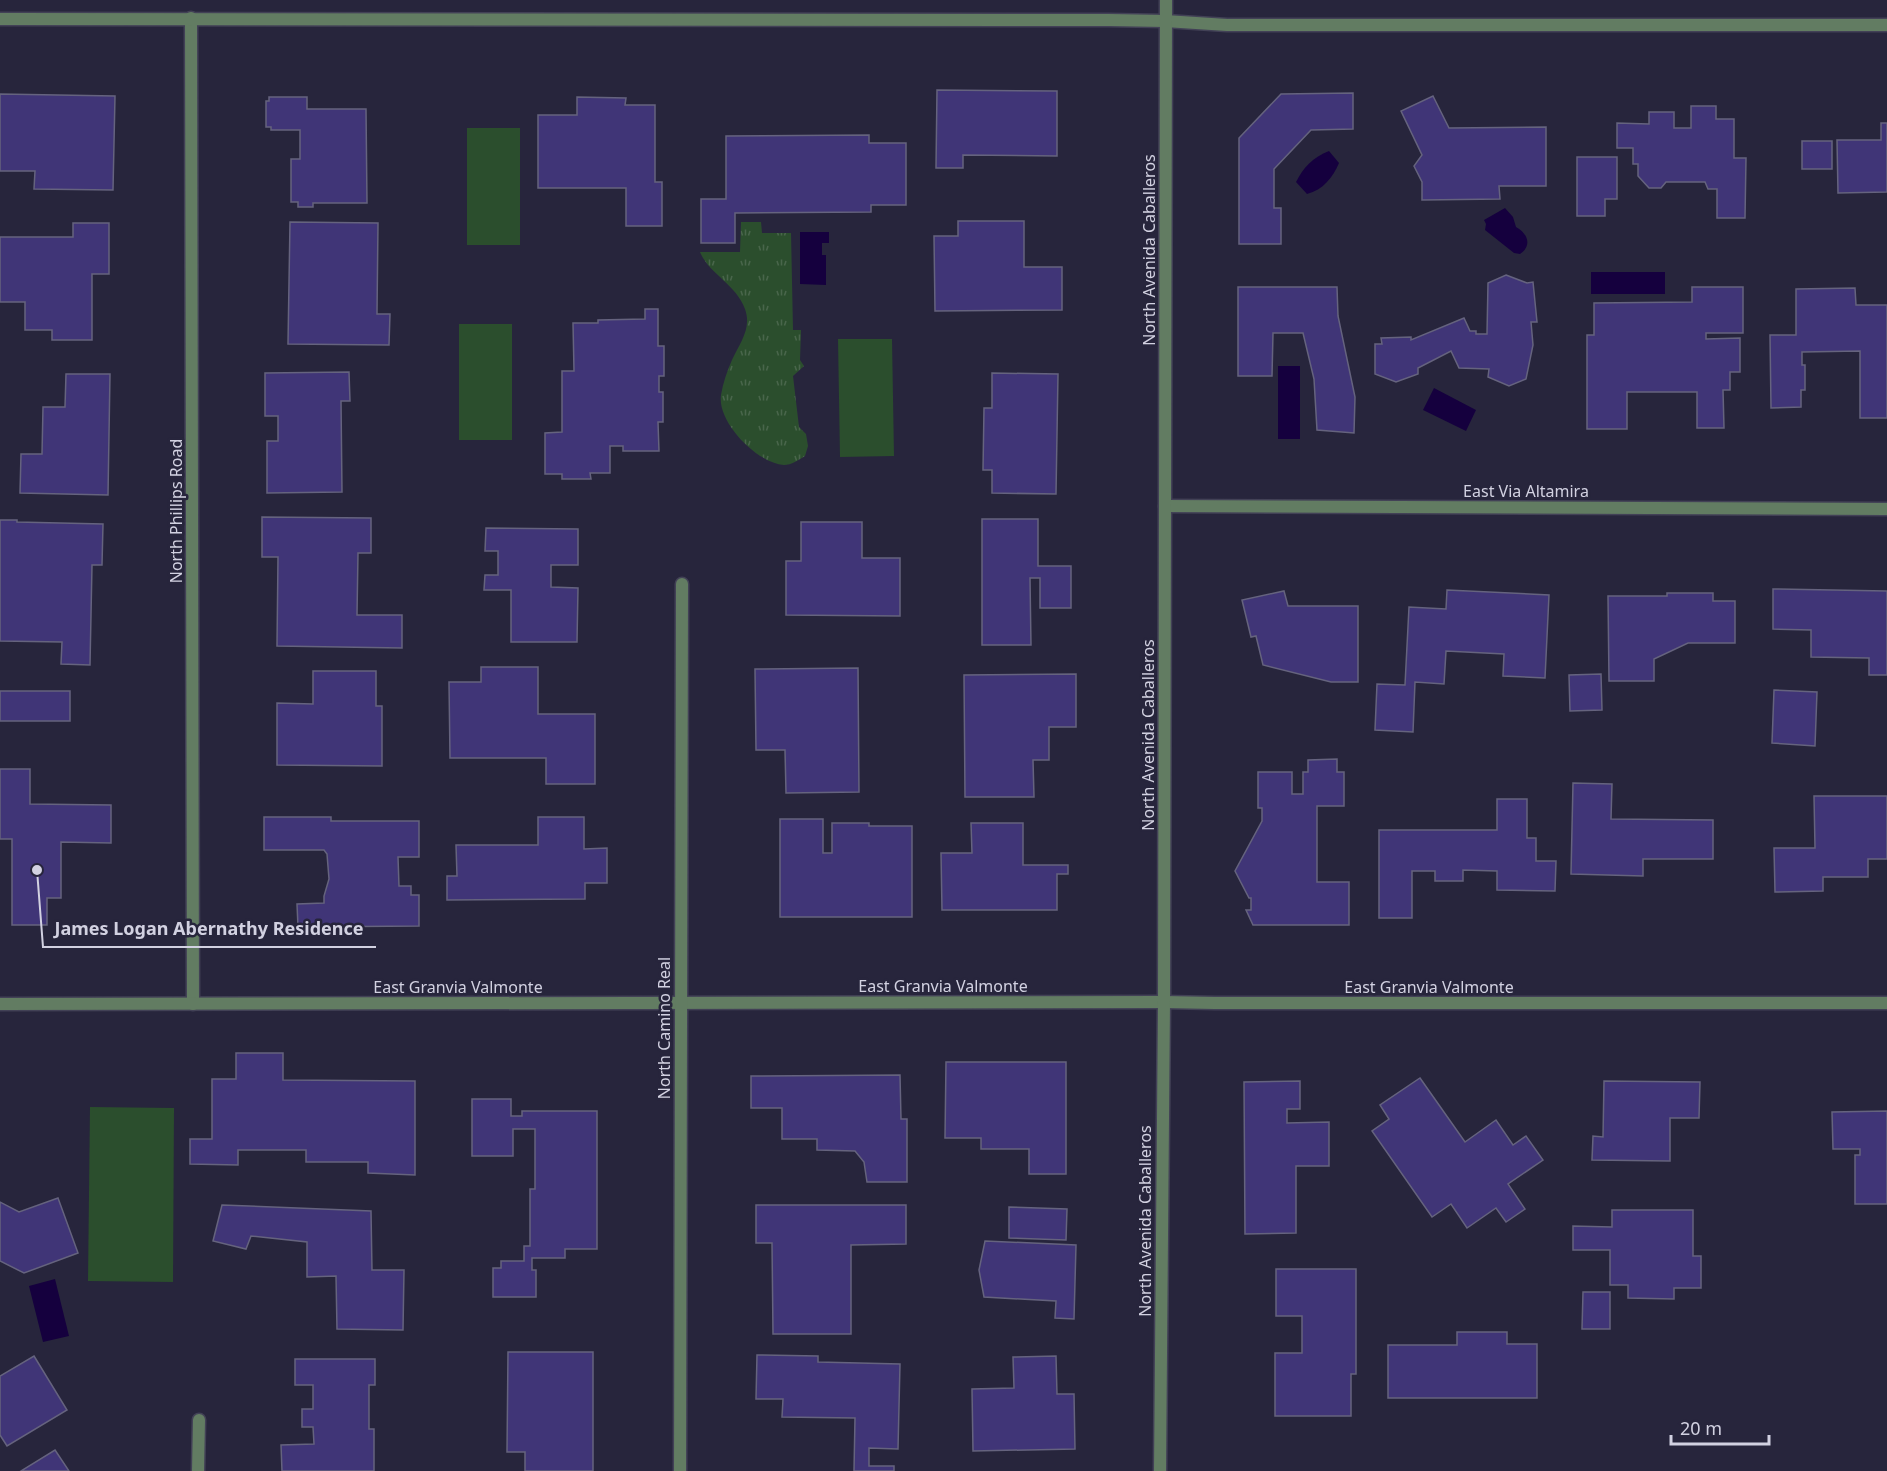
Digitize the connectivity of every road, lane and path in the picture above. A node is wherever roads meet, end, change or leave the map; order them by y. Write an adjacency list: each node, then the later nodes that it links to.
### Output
1 (1166, 0): 4 (street, North Avenida Caballeros)
2 (190, 18): 3 (street); 4 (street); 13 (street, North Phillips Road)
3 (0, 19)
4 (1166, 21): 5 (street); 6 (street, North Avenida Caballeros)
5 (1887, 25)
6 (1166, 506): 7 (street, East Via Altamira); 9 (street, North Avenida Caballeros)
7 (1887, 509)
8 (682, 584): 11 (street, North Camino Real)
9 (1164, 1002): 10 (street, East Granvia Valmonte); 11 (street, East Granvia Valmonte); 17 (street, North Avenida Caballeros)
10 (1887, 1003)
11 (681, 1004): 13 (street, East Granvia Valmonte); 16 (street, North Camino Real)
12 (0, 1005): 13 (street, East Granvia Valmonte)
13 (193, 1005)
14 (199, 1420): 15 (street)
15 (198, 1471)
16 (680, 1471)
17 (1160, 1471)

